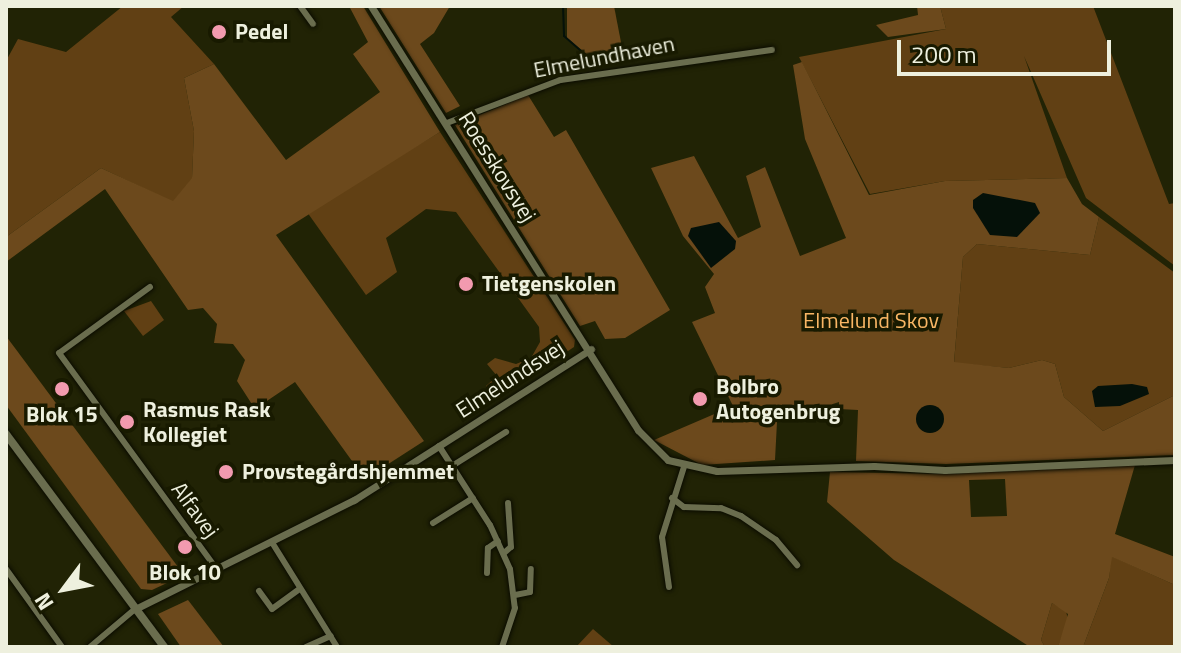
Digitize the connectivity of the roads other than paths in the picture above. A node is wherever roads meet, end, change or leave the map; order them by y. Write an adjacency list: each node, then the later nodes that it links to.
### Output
1 (300, 6): 3 (street)
2 (371, 6): 5 (street, Roesskovsvej)
3 (313, 24)
4 (772, 50): 5 (street, Elmelundhaven)
5 (447, 123): 7 (street, Roesskovsvej)
6 (150, 287): 24 (street, Alfavej)
7 (591, 349): 10 (street, Elmelundsvej); 13 (street, Elmelundsvej)
8 (506, 432): 12 (street)
9 (6, 434): 30 (main road)
10 (439, 446): 12 (street); 19 (street, Elmelundsvej)
11 (1175, 460): 13 (street)
12 (452, 466): 14 (street)
13 (684, 467): 15 (street)
14 (473, 498): 17 (street); 18 (street)
15 (672, 498): 21 (street); 26 (street)
16 (508, 503): 20 (street)
17 (433, 523)
18 (498, 541): 20 (street); 25 (street)
19 (273, 544): 24 (street, Elmelundsvej); 27 (street)
20 (504, 553): 29 (street)
21 (797, 565)
22 (6, 569): 32 (street)
23 (531, 569): 29 (street)
24 (218, 571): 30 (street, Elmelundsvej)
25 (487, 573)
26 (669, 587)
27 (300, 589): 28 (street); 31 (street)
28 (259, 591)
29 (515, 595): 37 (street)
30 (135, 609): 33 (street); 34 (main road)
31 (331, 636): 35 (street); 36 (street)
32 (62, 647)
33 (90, 647)
34 (164, 647)
35 (306, 647)
36 (337, 647)
37 (502, 647)

